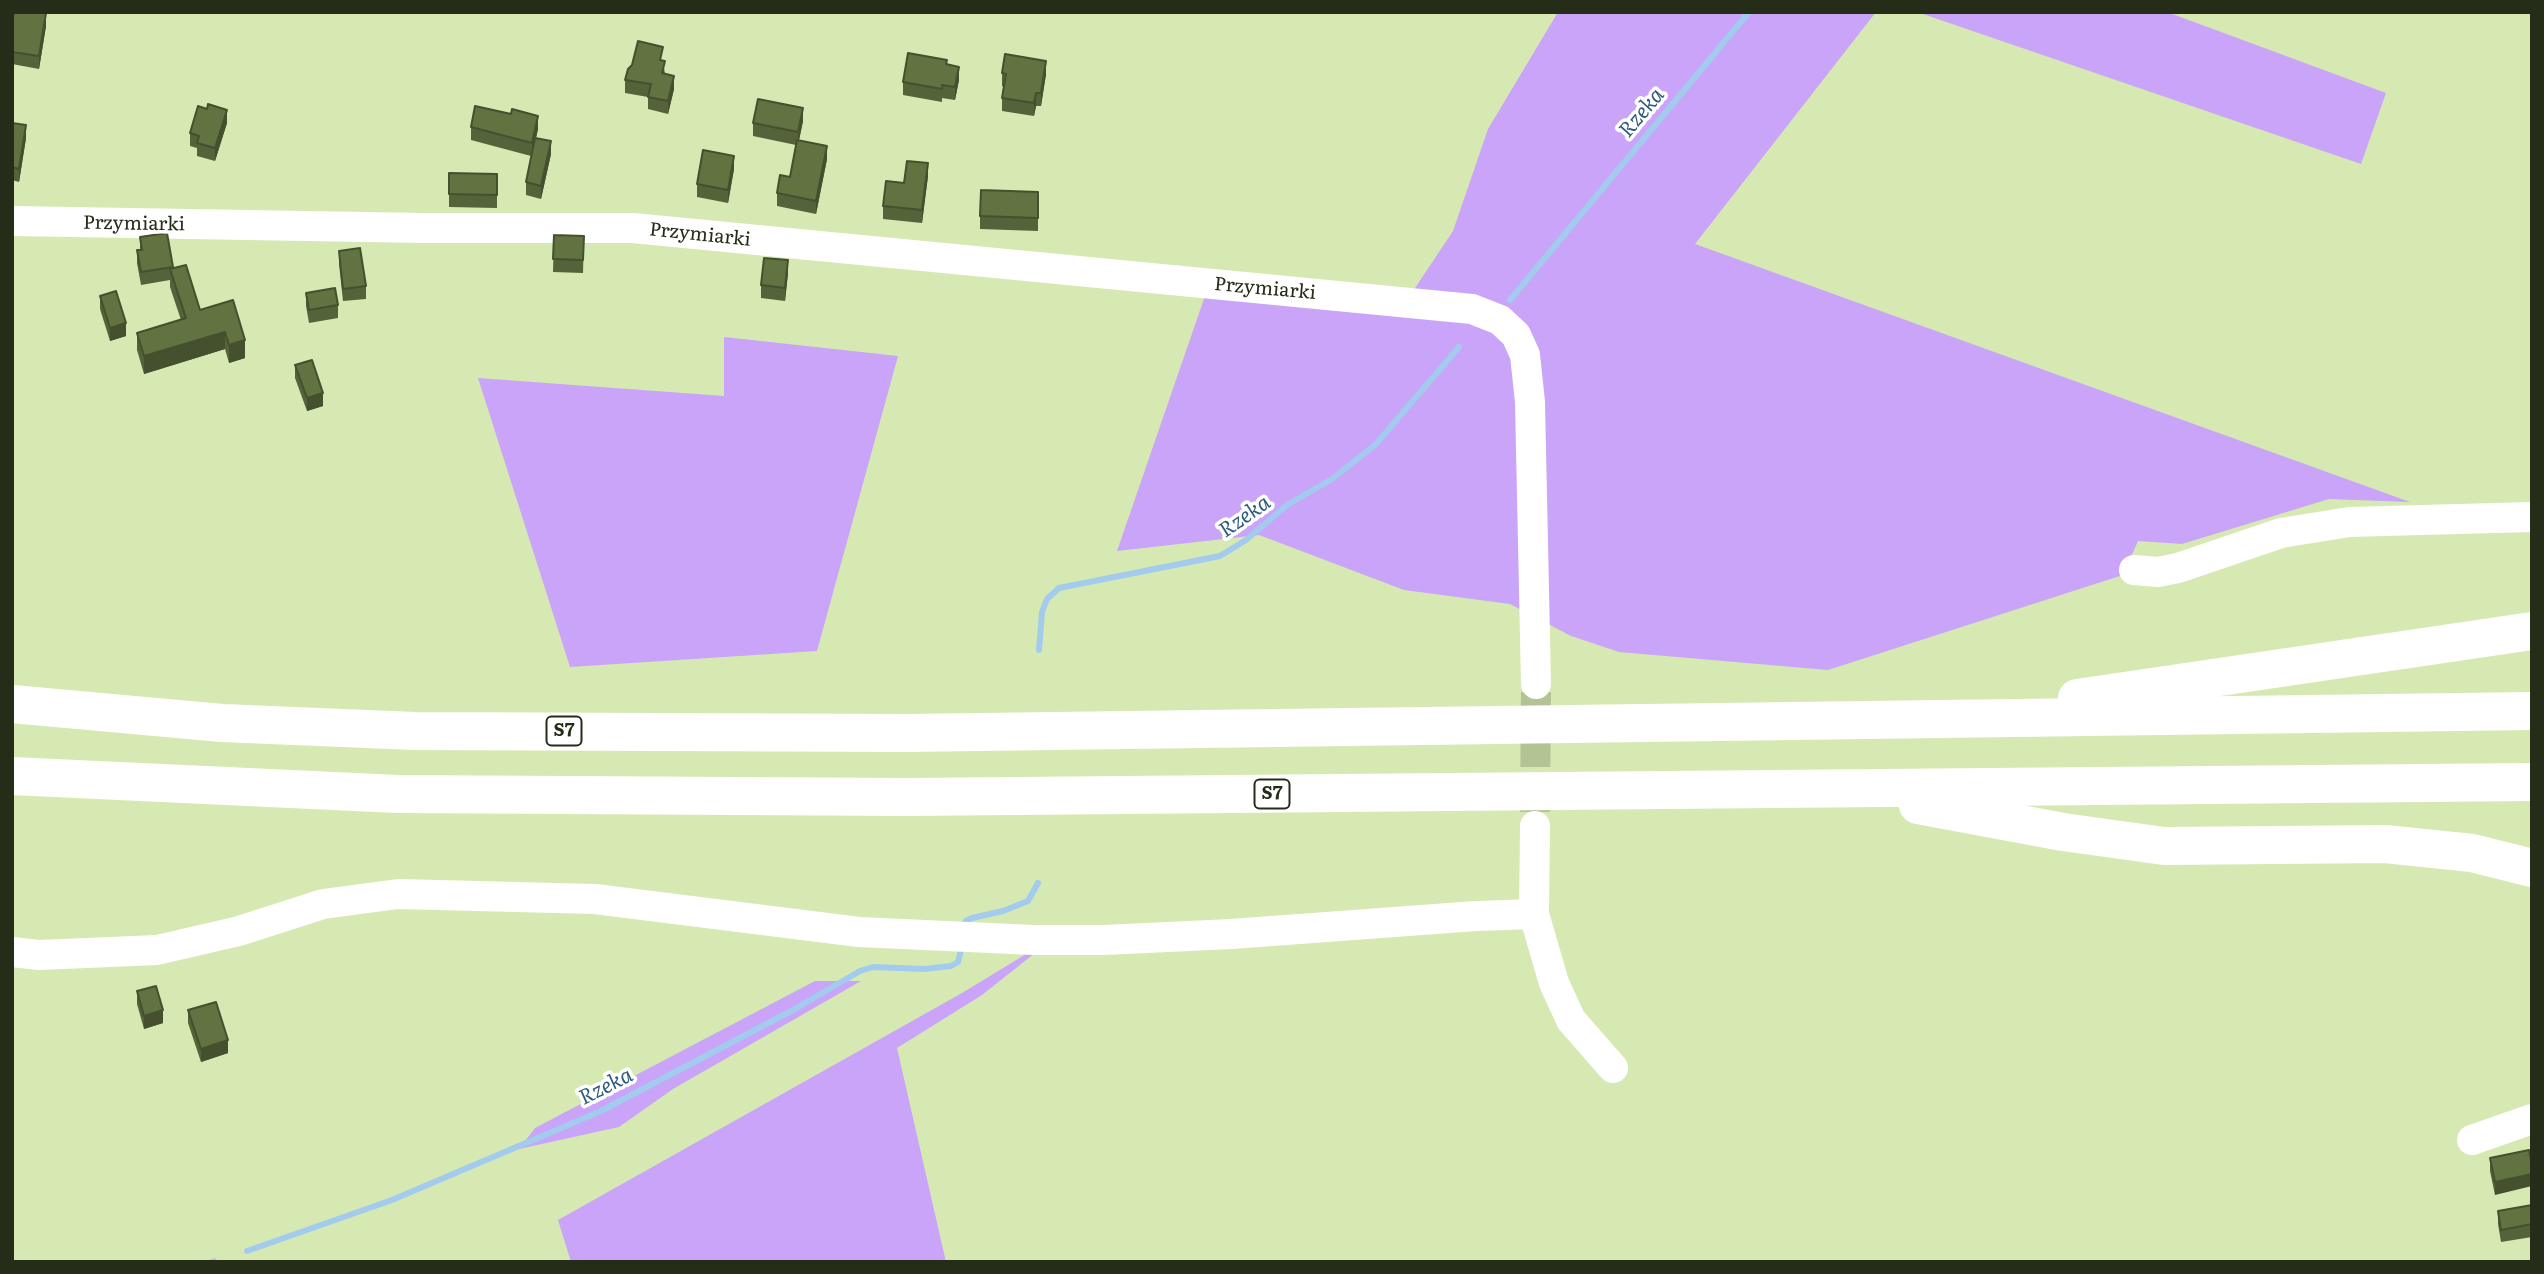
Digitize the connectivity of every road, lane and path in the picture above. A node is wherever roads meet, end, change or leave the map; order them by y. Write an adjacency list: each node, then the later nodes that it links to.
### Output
1 (12, 221): 5 (street, Przymiarki)
2 (2532, 517): 3 (street)
3 (2134, 570)
4 (2532, 631): 8 (highway)
5 (1536, 684)
6 (12, 704): 8 (highway, S7)
7 (2532, 711): 8 (highway, S7)
8 (1909, 721)
9 (12, 776): 11 (highway, S7)
10 (2532, 782): 11 (highway, S7)
11 (1837, 789): 13 (highway)
12 (1535, 826): 14 (street)
13 (2532, 868)
14 (1534, 914): 15 (street); 16 (street)
15 (12, 952)
16 (1613, 1068)
17 (2532, 1119): 18 (street)
18 (2472, 1140)

